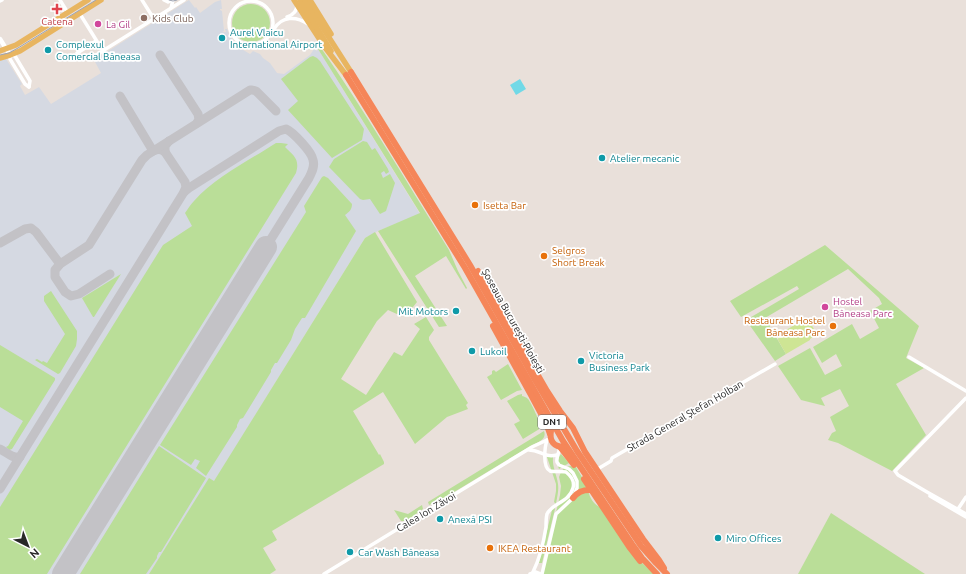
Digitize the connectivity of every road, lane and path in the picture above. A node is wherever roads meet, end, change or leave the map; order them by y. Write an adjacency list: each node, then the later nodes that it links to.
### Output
1 (60, 0): 12 (street)
2 (88, 0): 12 (main road)
3 (101, 0): 13 (main road)
4 (142, 0): 15 (street)
5 (164, 0): 6 (street)
6 (173, 0): 11 (street)
7 (184, 0): 11 (street)
8 (305, 0): 25 (main road, Șoseaua București-Ploiești / DN1)
9 (310, 0): 25 (main road, Șoseaua București-Ploiești)
10 (297, 1): 14 (street); 17 (main road, Șoseaua București-Ploiești); 25 (main road, Șoseaua București-Ploiești / DN1)
11 (170, 9): 15 (street)
12 (68, 12): 20 (main road)
13 (80, 14): 19 (street); 23 (main road)
14 (290, 17): 16 (street); 17 (street)
15 (154, 19): 22 (street)
16 (276, 23): 16 (street)
17 (310, 24): 25 (main road, Șoseaua București-Ploiești)
18 (0, 39): 20 (street)
19 (96, 41): 22 (street); 22 (street)
20 (6, 49): 21 (main road); 23 (street)
21 (0, 51)
22 (103, 51)
23 (10, 55): 23 (street); 24 (main road)
24 (0, 58)
25 (348, 73): 26 (highway, Șoseaua București-Ploiești / DN1)
26 (456, 248): 31 (highway, DN1); 33 (highway, DN1); 45 (highway, Șoseaua București-Ploiești / DN1)
27 (909, 357): 29 (street)
28 (775, 364): 37 (street, Strada General Ștefan Holban)
29 (966, 391)
30 (966, 398): 42 (street)
31 (570, 425): 32 (highway, DN1); 33 (highway, DN1)
32 (575, 434): 35 (highway, DN1); 37 (highway, DN1)
33 (549, 437): 34 (street, Calea Ion Zăvoi); 35 (highway, DN1); 36 (street)
34 (528, 450): 36 (street); 47 (street, Calea Ion Zăvoi)
35 (560, 450): 36 (street); 38 (highway, DN1); 41 (street)
36 (544, 455): 46 (street)
37 (596, 470): 51 (highway, DN1)
38 (590, 490): 41 (highway); 49 (highway, DN1)
39 (930, 496): 44 (street)
40 (966, 497): 42 (street)
41 (573, 498): 48 (street)
42 (958, 509): 43 (street)
43 (966, 514)
44 (966, 517)
45 (653, 565): 50 (highway, Șoseaua București-Ploiești / DN1); 51 (highway, Șoseaua București-Ploiești / DN1)
46 (532, 573): 48 (street)
47 (324, 574)
48 (542, 574)
49 (654, 574)
50 (657, 574)
51 (668, 574)

